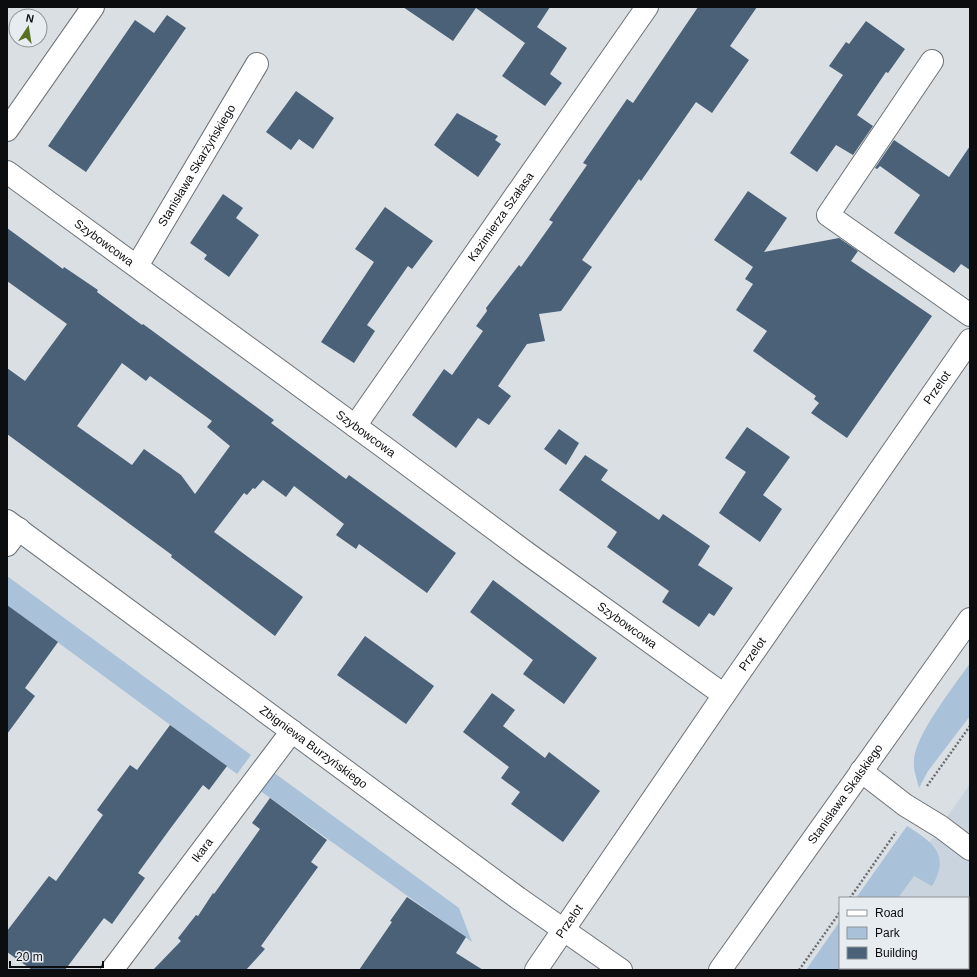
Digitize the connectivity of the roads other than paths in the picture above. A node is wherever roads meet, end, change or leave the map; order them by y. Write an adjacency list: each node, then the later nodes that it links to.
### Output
1 (94, 7): 5 (street)
2 (647, 7): 10 (street, Kazimierza Szałasa)
3 (932, 61): 8 (street)
4 (257, 64): 7 (street, Stanisława Skarżyńskiego)
5 (7, 130)
6 (7, 172): 7 (street, Szybowcowa)
7 (137, 266): 10 (street, Szybowcowa)
8 (970, 315)
9 (970, 340): 13 (street, Przelot)
10 (355, 426): 13 (street, Szybowcowa)
11 (11, 532): 14 (street, Zbigniewa Burzyńskiego)
12 (970, 619): 15 (street, Stanisława Skalskiego)
13 (724, 695): 17 (street, Przelot)
14 (292, 731): 17 (street, Zbigniewa Burzyńskiego); 18 (street, Ikara)
15 (861, 771): 16 (street); 21 (street, Stanisława Skalskiego)
16 (970, 849)
17 (564, 930): 19 (street, Przelot); 20 (street, Zbigniewa Burzyńskiego)
18 (112, 970)
19 (536, 970)
20 (621, 970)
21 (720, 970)

